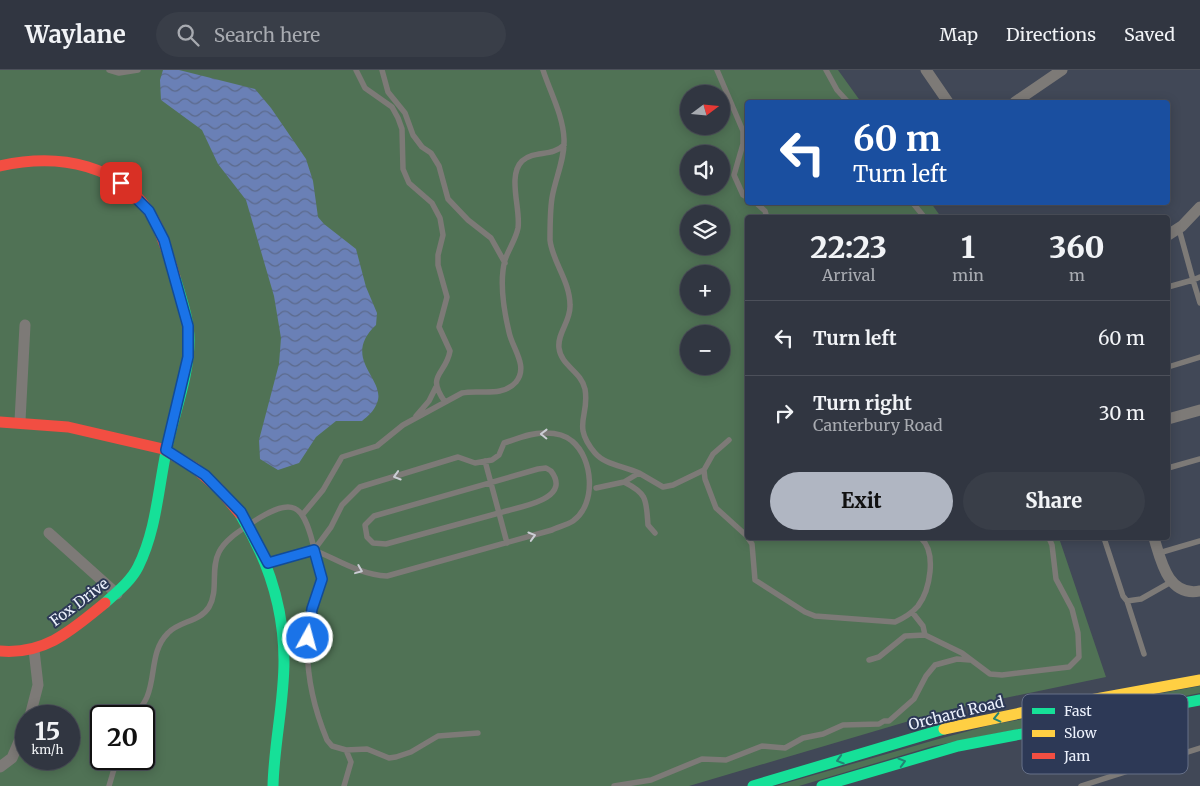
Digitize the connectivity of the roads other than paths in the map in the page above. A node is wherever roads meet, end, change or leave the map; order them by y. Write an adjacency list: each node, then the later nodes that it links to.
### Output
1 (109, 70): 2 (lane)
2 (138, 70)
3 (356, 70): 31 (lane)
4 (382, 70): 23 (lane)
5 (543, 70): 13 (lane)
6 (717, 70): 15 (lane)
7 (826, 70): 10 (lane)
8 (926, 70): 11 (street)
9 (1062, 70): 12 (street)
10 (846, 100)
11 (947, 100)
12 (1018, 100)
13 (564, 145): 23 (lane); 44 (lane)
14 (0, 166): 39 (street, Fox Drive)
15 (745, 196)
16 (758, 205): 19 (lane)
17 (914, 205): 20 (lane)
18 (1200, 207): 21 (street)
19 (766, 215)
20 (923, 215)
21 (1179, 229): 22 (street); 25 (lane)
22 (1170, 234)
23 (504, 263): 32 (lane)
24 (1200, 277): 25 (lane)
25 (1193, 280): 26 (lane); 27 (lane)
26 (1170, 286)
27 (1200, 303)
28 (25, 325): 35 (street)
29 (1200, 357): 30 (lane)
30 (1170, 366)
31 (436, 382): 32 (lane); 37 (lane)
32 (445, 402): 37 (lane)
33 (1200, 410): 34 (street)
34 (1170, 418)
35 (20, 421): 36 (street); 39 (street)
36 (0, 422)
37 (403, 425): 49 (lane)
38 (729, 440): 43 (lane)
39 (166, 450): 50 (street); 66 (street, Fox Drive)
40 (1200, 459): 42 (lane)
41 (485, 461): 46 (lane); 60 (lane, one-way to 41); 61 (lane, one-way to 61)
42 (1170, 467)
43 (704, 470): 44 (lane); 53 (lane)
44 (639, 473): 45 (lane)
45 (624, 482): 47 (lane); 52 (lane)
46 (491, 484): 48 (lane); 48 (lane); 48 (lane)
47 (596, 488)
48 (499, 512): 60 (lane)
49 (303, 514): 50 (lane); 61 (lane)
50 (248, 525): 63 (street); 78 (lane)
51 (49, 533): 66 (street)
52 (655, 533)
53 (745, 534)
54 (749, 540): 68 (lane)
55 (922, 540): 68 (lane)
56 (1050, 540): 74 (lane)
57 (1105, 540): 67 (lane)
58 (1155, 540): 62 (street)
59 (1200, 541): 62 (lane)
60 (507, 543): 61 (lane, one-way to 60)
61 (314, 550): 63 (lane); 83 (lane)
62 (1159, 553): 64 (street)
63 (268, 563): 90 (street)
64 (1171, 582): 65 (street); 67 (lane)
65 (1200, 591)
66 (117, 594): 70 (street, Fox Drive)
67 (1127, 601): 72 (lane)
68 (912, 612): 69 (lane)
69 (925, 635): 73 (lane); 74 (lane)
70 (34, 650): 71 (street, Fox Drive); 77 (street)
71 (0, 651)
72 (1144, 654)
73 (869, 660)
74 (970, 660): 92 (lane)
75 (1200, 680): 76 (street, Orchard Road, one-way to 76)
76 (1121, 694)
77 (33, 705)
78 (142, 705)
79 (1022, 712): 93 (street, Orchard Road, one-way to 93)
80 (478, 733): 83 (lane)
81 (1022, 734): 94 (street, one-way to 81)
82 (1200, 748): 85 (lane)
83 (346, 750): 91 (lane)
84 (15, 751): 86 (street)
85 (1188, 752)
86 (0, 767)
87 (114, 770): 89 (lane)
88 (1119, 774): 95 (lane)
89 (109, 786)
90 (273, 786)
91 (344, 786)
92 (614, 786)
93 (753, 786)
94 (822, 786)
95 (1081, 786)

